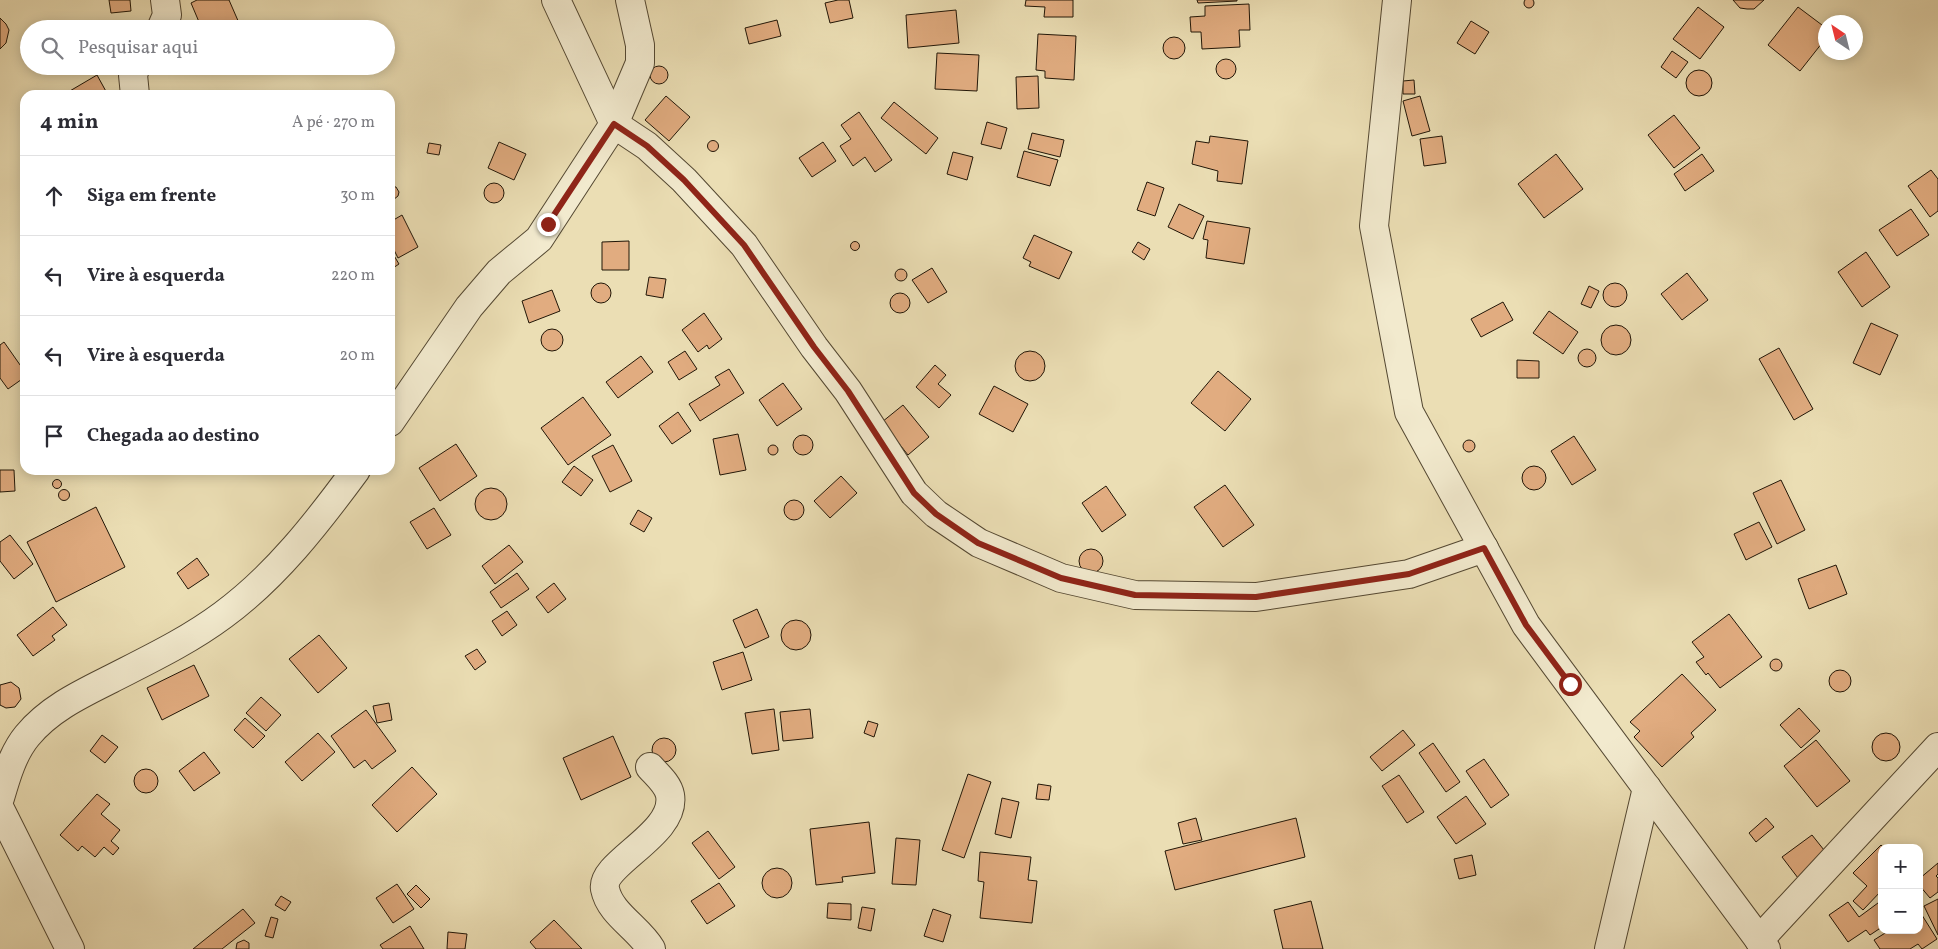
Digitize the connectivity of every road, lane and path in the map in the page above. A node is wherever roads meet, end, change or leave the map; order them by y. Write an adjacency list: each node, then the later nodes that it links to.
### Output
1 (165, 0): 5 (street)
2 (556, 0): 8 (street)
3 (630, 0): 8 (street)
4 (1397, 0): 11 (street)
5 (165, 20)
6 (133, 75): 7 (street)
7 (135, 90)
8 (614, 124): 9 (street); 11 (street)
9 (395, 415)
10 (352, 475): 15 (street)
11 (1484, 548): 14 (street)
12 (1938, 747): 17 (street)
13 (650, 766): 19 (street)
14 (1647, 788): 17 (street); 20 (street)
15 (0, 798)
16 (0, 809): 18 (street)
17 (1762, 944)
18 (70, 949)
19 (651, 949)
20 (1609, 949)

